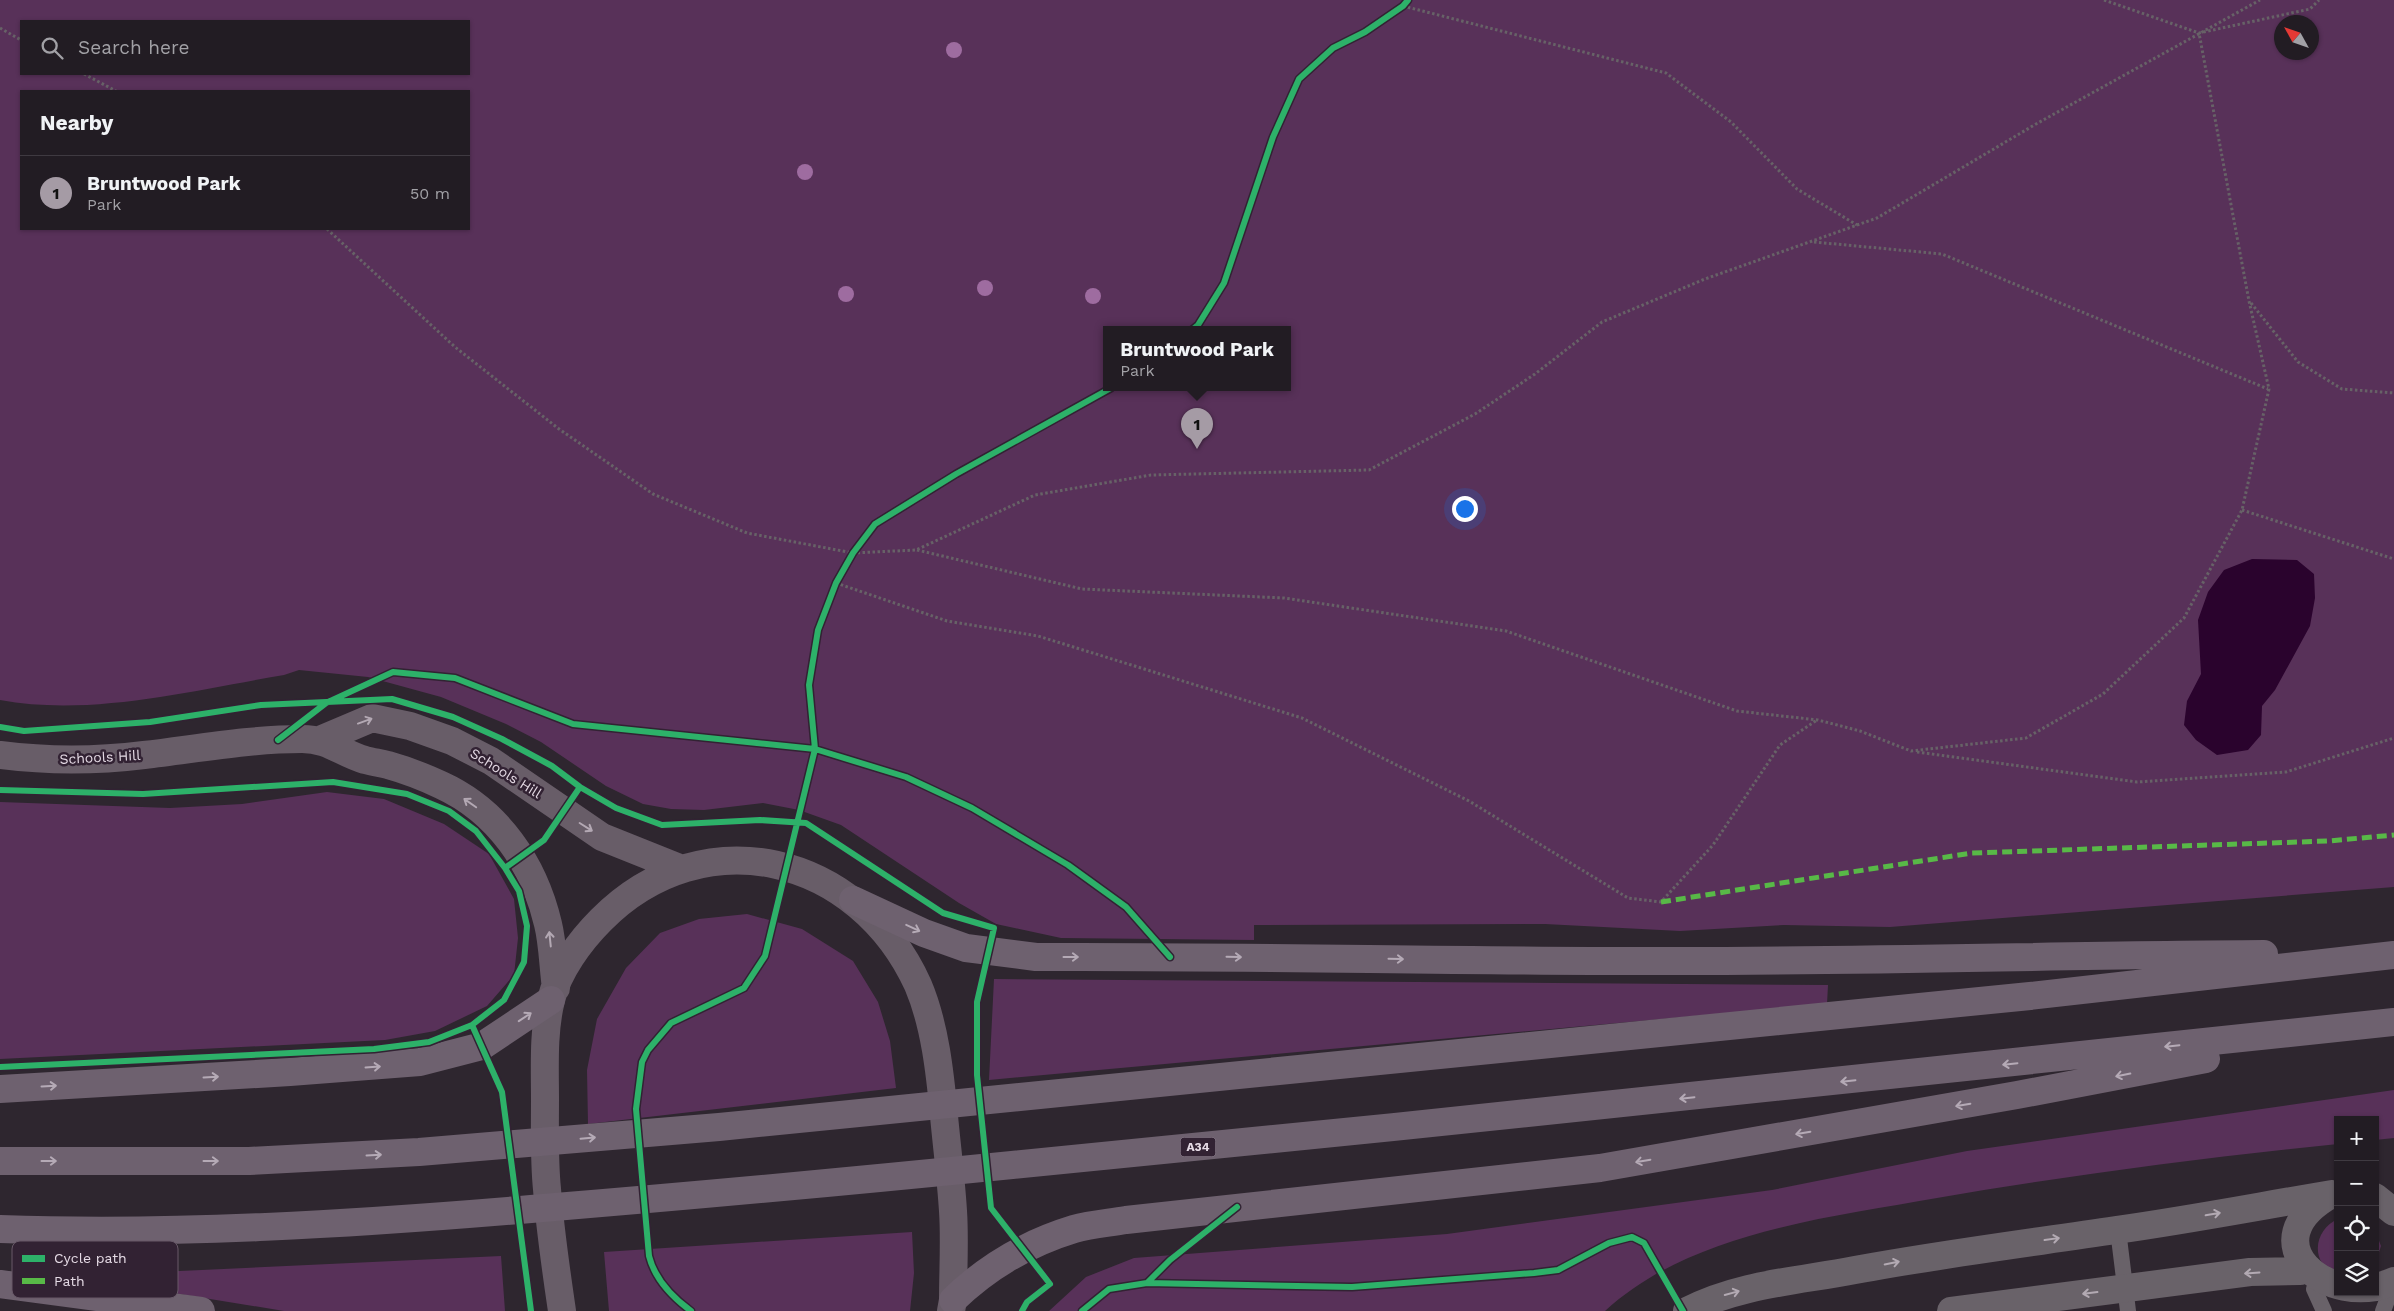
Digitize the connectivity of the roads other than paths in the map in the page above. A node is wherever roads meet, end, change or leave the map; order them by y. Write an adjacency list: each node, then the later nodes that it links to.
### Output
1 (320, 740): 2 (main road, Schools Hill); 3 (main road, Schools Hill, one-way to 3); 6 (main road, Schools Hill, one-way to 1)
2 (0, 755)
3 (682, 869): 4 (main road); 6 (main road)
4 (853, 900): 5 (highway, one-way to 5); 22 (main road)
5 (2394, 955): 9 (highway, one-way to 5)
6 (553, 994): 8 (highway, one-way to 6); 24 (main road)
7 (2394, 1022): 16 (highway, A34, one-way to 16); 22 (highway, one-way to 22)
8 (0, 1089)
9 (0, 1161)
10 (2394, 1189): 11 (street)
11 (2379, 1190)
12 (2334, 1193): 17 (street, one-way to 12)
13 (2334, 1194): 19 (street)
14 (2379, 1200): 15 (street)
15 (2394, 1212)
16 (0, 1229)
17 (2118, 1230): 21 (lane); 25 (street, one-way to 17)
18 (2394, 1282): 19 (street); 27 (lane)
19 (2313, 1290): 21 (street, one-way to 21)
20 (105, 1298): 23 (highway)
21 (2126, 1300): 26 (street, one-way to 26)
22 (952, 1305)
23 (202, 1311)
24 (562, 1311)
25 (1687, 1311)
26 (1955, 1311)
27 (2383, 1311)

